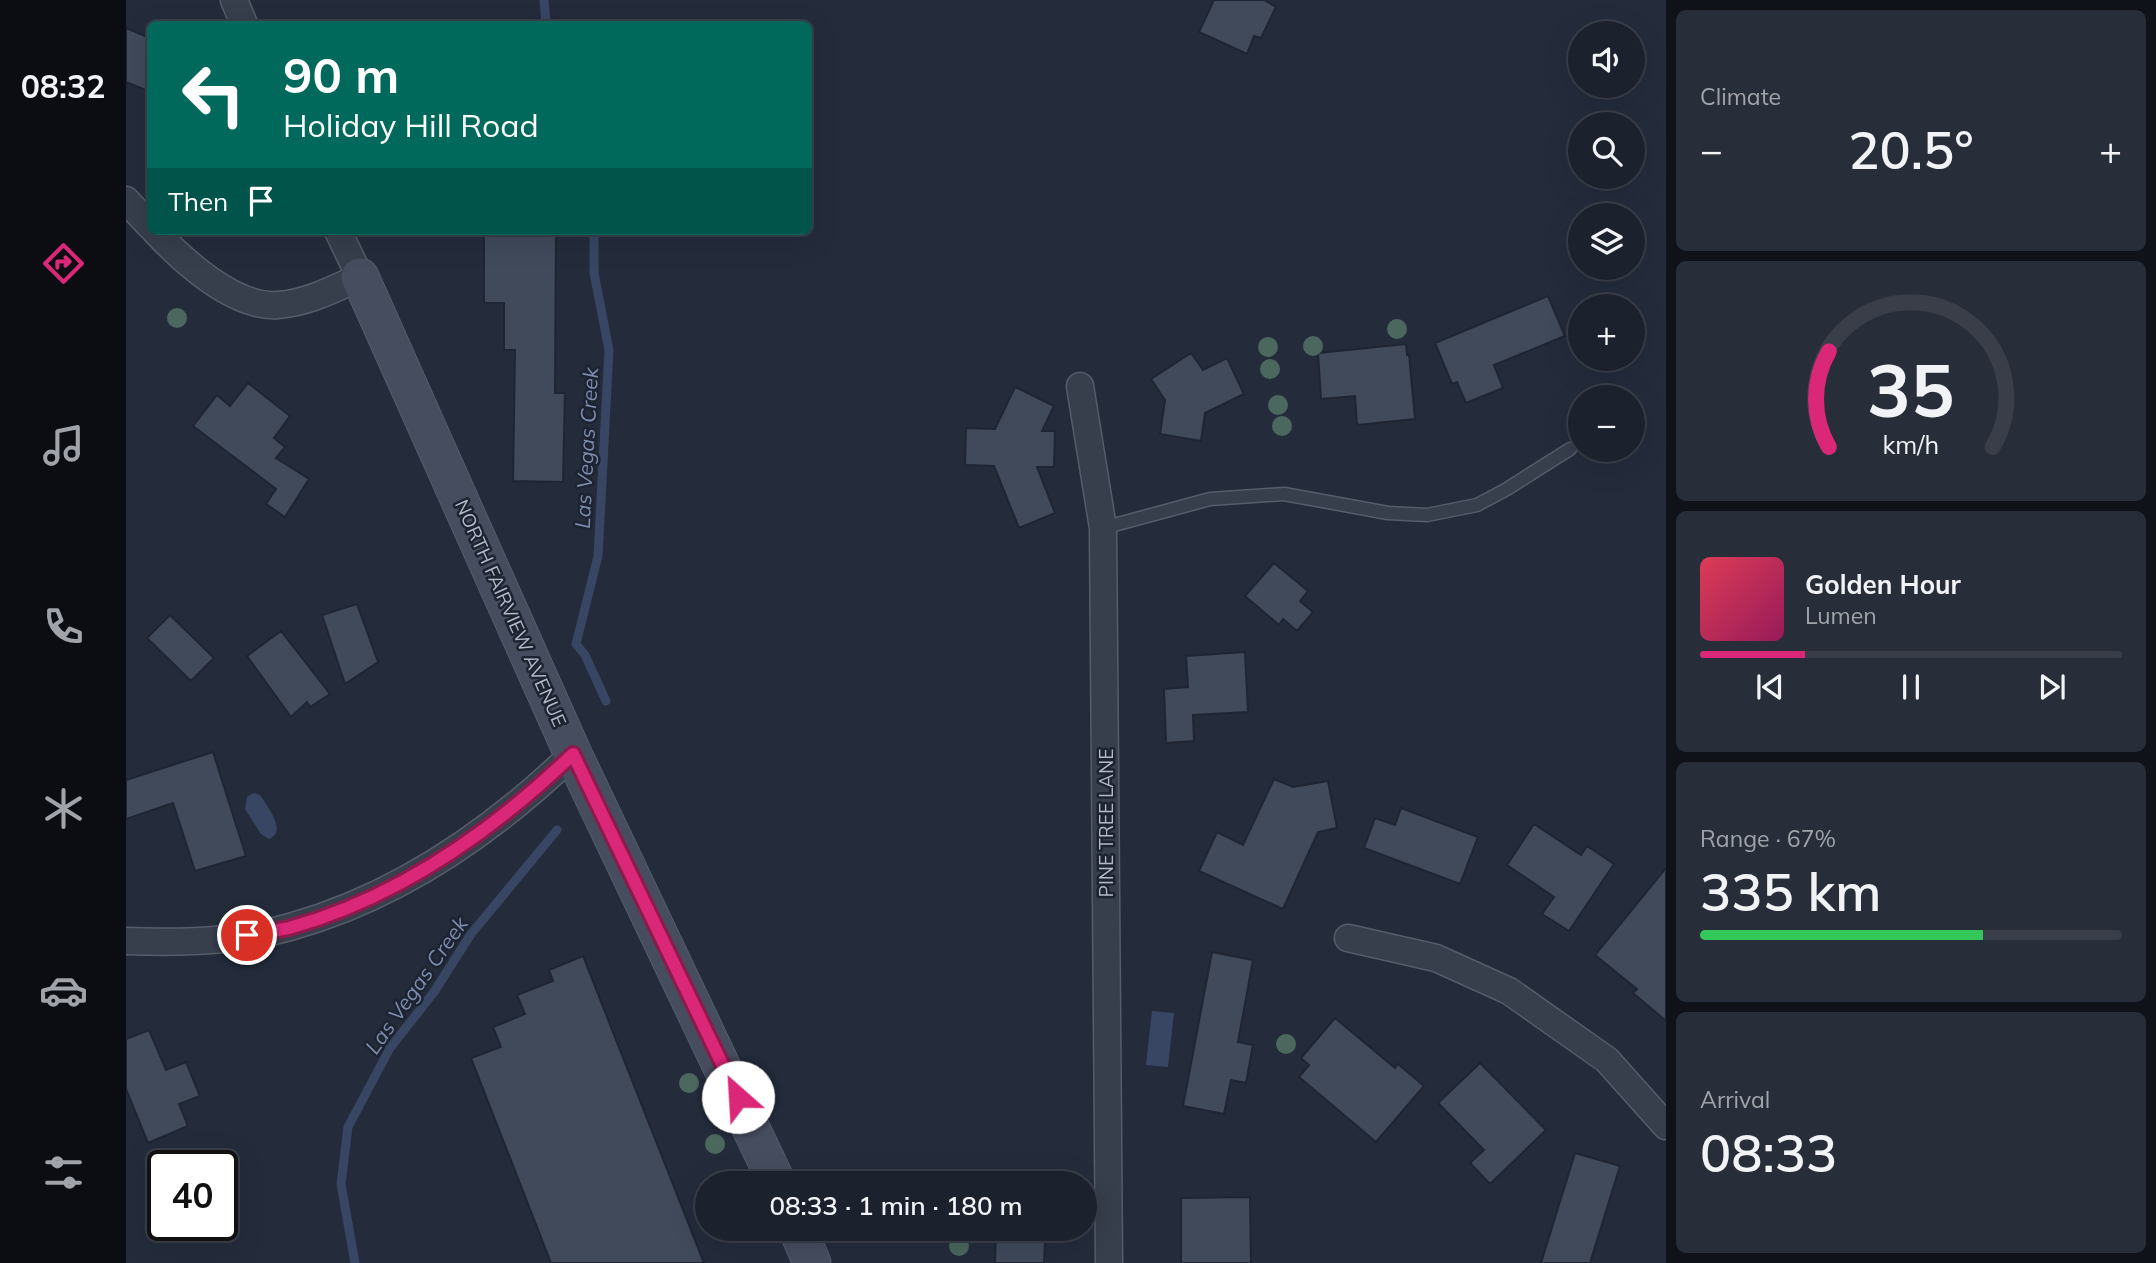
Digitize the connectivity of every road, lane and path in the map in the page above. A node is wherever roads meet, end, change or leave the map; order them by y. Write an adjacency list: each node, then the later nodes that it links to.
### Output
1 (234, 0): 2 (street)
2 (243, 21)
3 (126, 200): 4 (street)
4 (147, 223)
5 (159, 235): 7 (street)
6 (340, 235): 7 (street, NORTH FAIRVIEW AVENUE)
7 (360, 278): 11 (street, NORTH FAIRVIEW AVENUE)
8 (1080, 386): 10 (street, PINE TREE LANE)
9 (1568, 450): 10 (lane)
10 (1103, 528): 18 (street, PINE TREE LANE)
11 (573, 754): 13 (street); 15 (street, NORTH FAIRVIEW AVENUE)
12 (1348, 938): 14 (street)
13 (126, 941)
14 (1666, 1126)
15 (771, 1171)
16 (803, 1241): 17 (street)
17 (812, 1263)
18 (1109, 1263)

